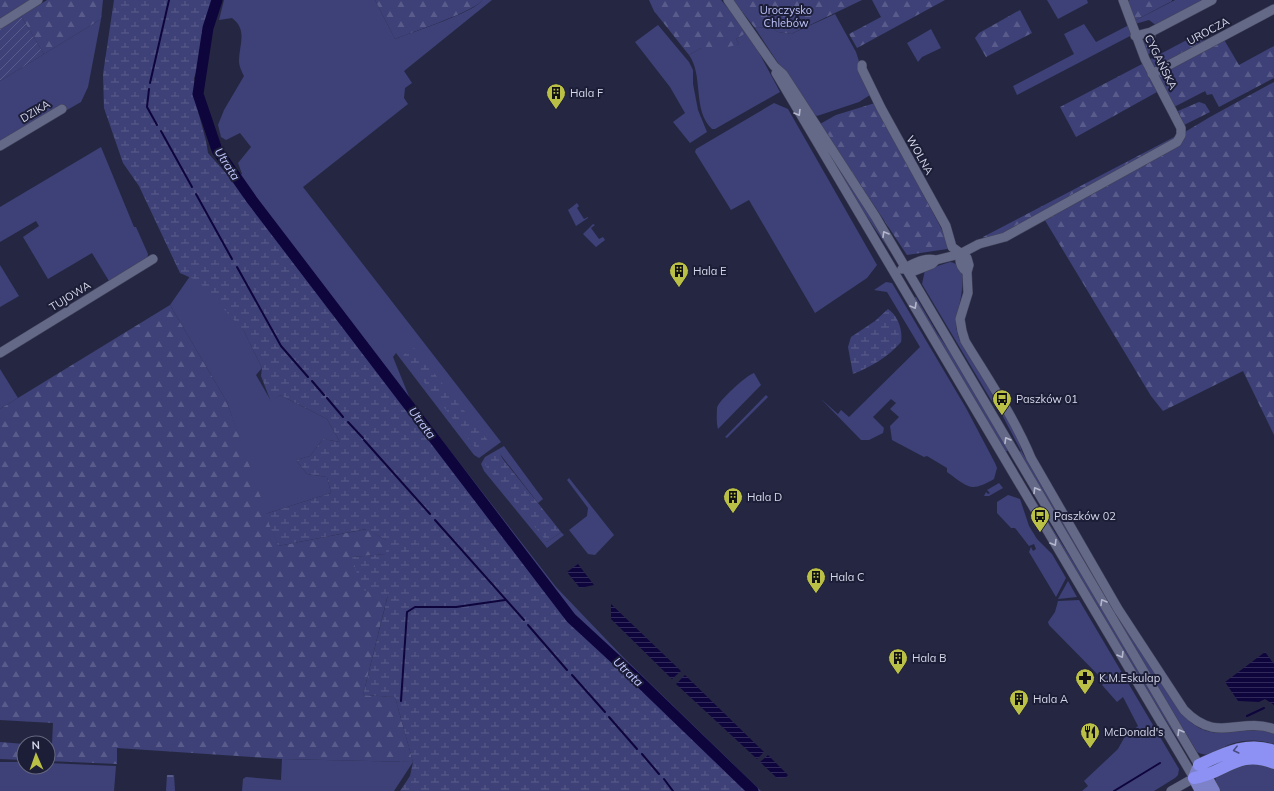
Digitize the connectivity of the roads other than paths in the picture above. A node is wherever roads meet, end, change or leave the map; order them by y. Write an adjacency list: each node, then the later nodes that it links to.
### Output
1 (38, 0): 6 (street)
2 (728, 0): 9 (street)
3 (1123, 0): 7 (street, CYGAŃSKA)
4 (1212, 0): 7 (street)
5 (1274, 9): 10 (street, UROCZA)
6 (0, 24)
7 (1135, 36): 10 (street, CYGAŃSKA)
8 (862, 65): 13 (street, WOLNA)
9 (774, 66): 15 (street, one-way to 9); 16 (street, one-way to 16)
10 (1152, 74): 13 (street, CYGAŃSKA)
11 (62, 109): 12 (street, DZIKA)
12 (0, 146)
13 (960, 254): 15 (street); 18 (street, WOLNA)
14 (153, 259): 17 (street, TUJOWA)
15 (905, 268): 16 (street); 21 (street, one-way to 15)
16 (895, 272): 22 (street, one-way to 22)
17 (0, 353)
18 (1274, 729)
19 (1274, 751): 21 (highway, one-way to 21)
20 (1274, 763): 22 (highway)
21 (1199, 765): 22 (main road)
22 (1200, 778): 23 (street); 24 (main road); 25 (main road)
23 (1171, 791)
24 (1201, 791)
25 (1214, 791)

